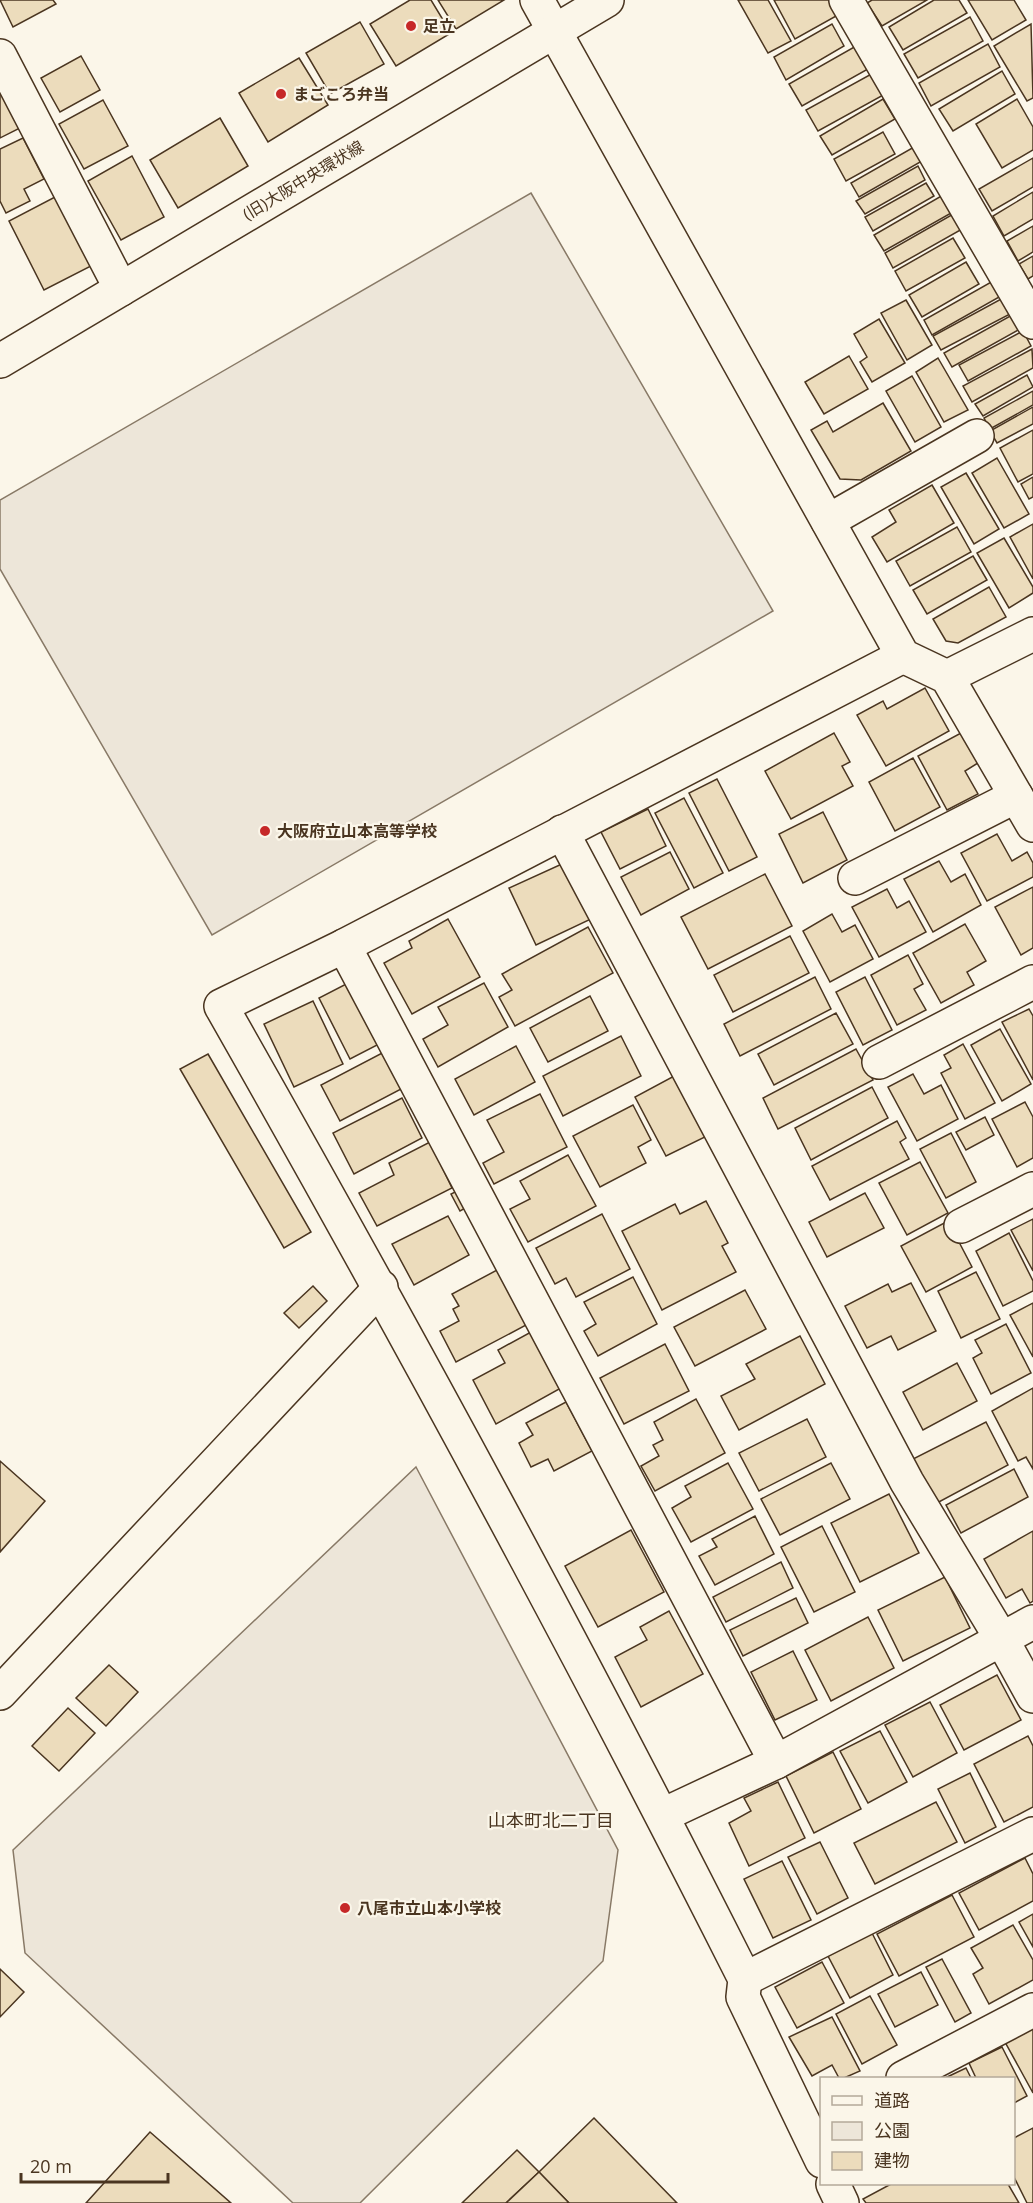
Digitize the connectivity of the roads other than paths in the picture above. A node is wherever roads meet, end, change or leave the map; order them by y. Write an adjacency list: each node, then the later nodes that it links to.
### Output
1 (537, 0): 4 (street)
2 (607, 0): 4 (street, (旧)大阪中央環状線)
3 (846, 0): 7 (street)
4 (554, 30): 6 (street, (旧)大阪中央環状線); 10 (street)
5 (0, 56): 6 (street)
6 (121, 289): 8 (street, (旧)大阪中央環状線)
7 (1033, 322)
8 (0, 361)
9 (977, 436): 10 (street)
10 (828, 521): 12 (street)
11 (1033, 634): 13 (street)
12 (903, 656): 13 (street); 16 (street)
13 (947, 677): 14 (street)
14 (1016, 796): 15 (street); 17 (street)
15 (1033, 825)
16 (562, 832): 18 (street); 25 (street)
17 (855, 878)
18 (344, 945): 23 (street); 28 (street)
19 (1033, 982): 20 (street)
20 (879, 1062)
21 (1033, 1189): 22 (street)
22 (961, 1226)
23 (381, 1287): 26 (street); 29 (street)
24 (1033, 1622): 25 (street)
25 (1002, 1638): 27 (street); 28 (street)
26 (0, 1693)
27 (1033, 1696)
28 (776, 1762): 29 (street)
29 (663, 1815): 31 (street)
30 (1033, 1834): 31 (street)
31 (745, 1979): 34 (street)
32 (1033, 2010): 33 (street)
33 (907, 2077)
34 (814, 2126): 35 (street)
35 (820, 2152)
36 (833, 2185): 37 (street)
37 (842, 2203)

